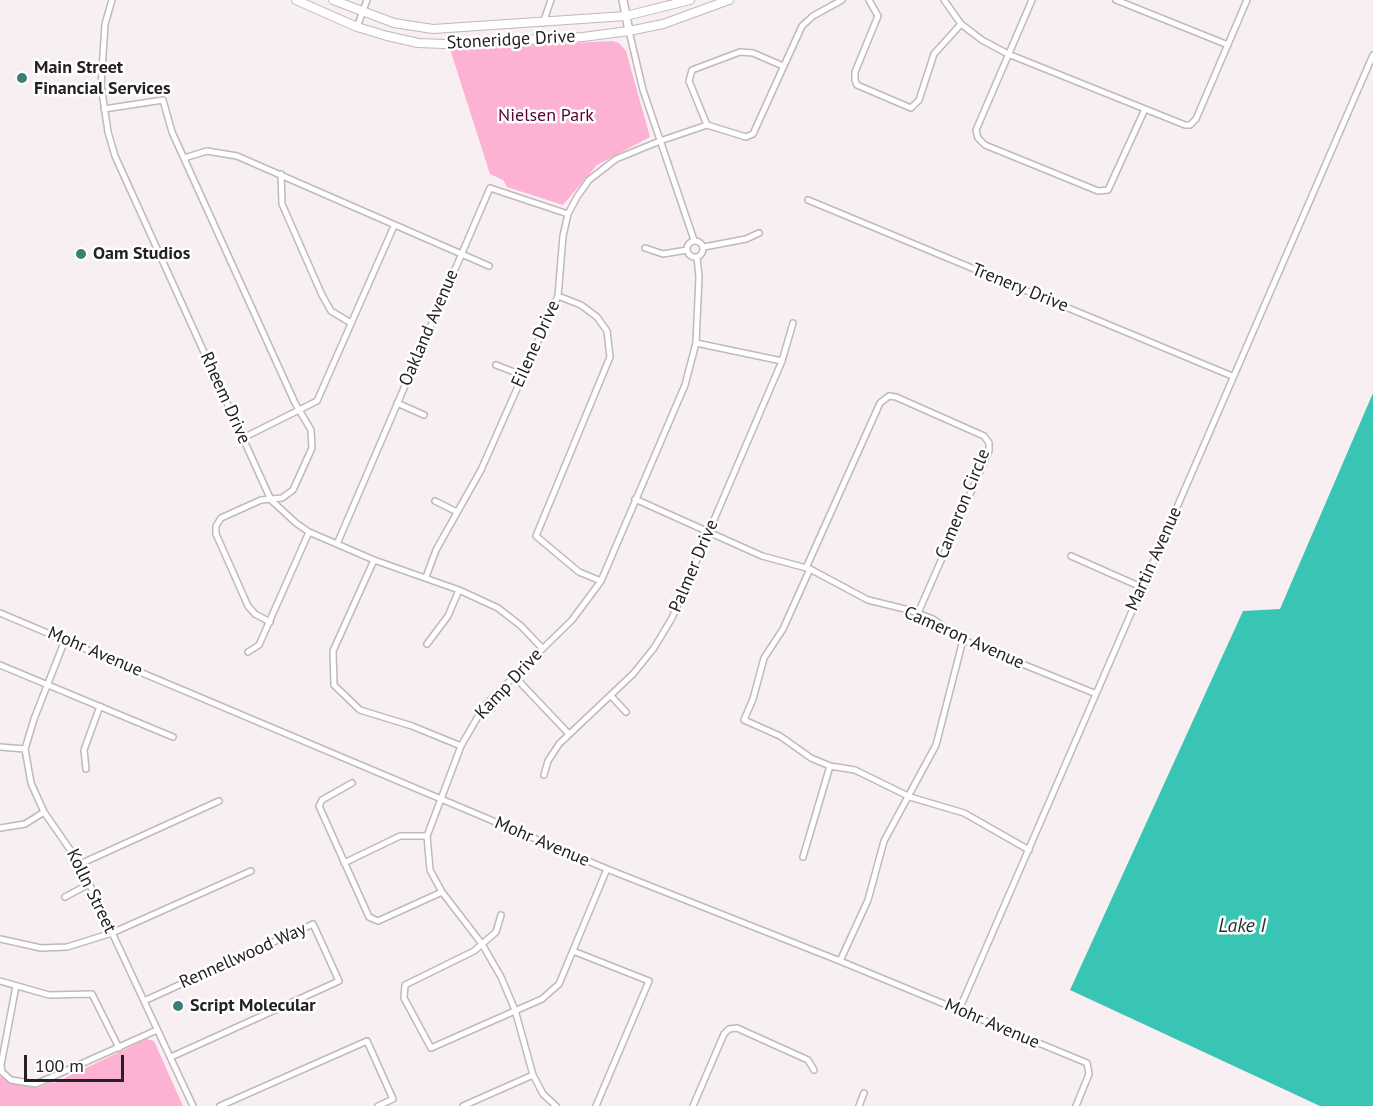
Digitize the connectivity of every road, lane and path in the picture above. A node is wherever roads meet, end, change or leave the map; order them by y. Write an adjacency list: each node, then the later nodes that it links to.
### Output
1 (112, 0): 25 (street, Rheem Drive)
2 (296, 0): 19 (main road, Stoneridge Drive)
3 (333, 0): 15 (main road, Stoneridge Drive)
4 (367, 0): 15 (street)
5 (551, 0): 17 (street)
6 (622, 0): 16 (street)
7 (690, 0): 16 (main road, Stoneridge Drive)
8 (729, 0): 20 (main road, Stoneridge Drive)
9 (842, 0): 24 (street)
10 (868, 0): 18 (street)
11 (944, 0): 18 (street)
12 (1032, 0): 22 (street)
13 (1116, 0): 21 (street)
14 (1247, 0): 21 (street)
15 (362, 12): 17 (main road, Stoneridge Drive); 19 (street)
16 (626, 16): 17 (main road, Stoneridge Drive); 20 (street)
17 (543, 23)
18 (961, 24): 22 (street)
19 (357, 27): 20 (main road, Stoneridge Drive)
20 (629, 31): 28 (street)
21 (1227, 45): 26 (street)
22 (1008, 54): 26 (street); 26 (street)
23 (1373, 55): 49 (street, Martin Avenue)
24 (783, 66): 27 (street); 27 (street)
25 (104, 109): 29 (street); 53 (street, Rheem Drive)
26 (1145, 110)
27 (707, 125): 28 (street, Eilene Drive)
28 (660, 141): 32 (street, Eilene Drive); 35 (street)
29 (184, 158): 30 (street); 51 (street)
30 (281, 174): 33 (street); 43 (street)
31 (808, 200): 49 (street, Trenery Drive)
32 (568, 214): 39 (street, Oakland Avenue); 42 (street, Eilene Drive)
33 (394, 226): 39 (street); 43 (street)
34 (759, 233): 36 (street)
35 (694, 240): 36 (street); 38 (street)
36 (704, 247): 40 (street)
37 (645, 248): 38 (street)
38 (687, 250): 40 (street)
39 (462, 253): 41 (street); 50 (street, Oakland Avenue)
40 (697, 257): 45 (street, Kamp Drive)
41 (489, 266)
42 (558, 296): 48 (street, Eilene Drive); 65 (street)
43 (351, 323): 51 (street)
44 (793, 323): 46 (street, Palmer Drive)
45 (696, 343): 46 (street); 54 (street, Kamp Drive)
46 (782, 361): 59 (street, Palmer Drive)
47 (496, 364): 48 (street)
48 (522, 375): 57 (street, Eilene Drive)
49 (1232, 376): 66 (street, Martin Avenue)
50 (397, 403): 52 (street); 60 (street, Oakland Avenue)
51 (300, 411): 53 (street); 55 (street)
52 (424, 415)
53 (243, 438): 55 (street, Rheem Drive)
54 (636, 499): 59 (street, Cameron Avenue); 65 (street, Kamp Drive)
55 (272, 500): 58 (street, Rheem Drive); 70 (street)
56 (435, 501): 57 (street)
57 (457, 512): 64 (street, Eilene Drive)
58 (309, 532): 60 (street, Rheem Drive); 70 (street)
59 (709, 532): 63 (street, Cameron Avenue); 80 (street, Palmer Drive)
60 (337, 544): 62 (street, Rheem Drive)
61 (1071, 556): 66 (street)
62 (374, 560): 64 (street, Rheem Drive); 85 (street)
63 (808, 569): 69 (street, Cameron Avenue); 69 (street, Cameron Circle); 88 (street)
64 (426, 578): 67 (street, Rheem Drive)
65 (601, 581): 74 (street, Kamp Drive)
66 (1141, 587): 79 (street, Martin Avenue)
67 (459, 590): 73 (street); 74 (street, Rheem Drive)
68 (0, 613): 71 (street, Mohr Avenue)
69 (918, 613): 72 (street, Cameron Avenue)
70 (270, 622): 75 (street)
71 (65, 640): 78 (street, Kolln Street); 93 (street, Mohr Avenue)
72 (963, 640): 79 (street, Cameron Avenue); 92 (street)
73 (427, 644)
74 (542, 648): 77 (street, Kamp Drive)
75 (248, 652)
76 (0, 665): 78 (street)
77 (514, 676): 83 (street); 85 (street, Kamp Drive)
78 (46, 684): 81 (street); 87 (street, Kolln Street)
79 (1094, 693): 98 (street, Martin Avenue)
80 (611, 696): 82 (street); 83 (street, Palmer Drive)
81 (100, 706): 84 (street); 89 (street)
82 (626, 712)
83 (569, 734): 90 (street, Palmer Drive)
84 (172, 736)
85 (461, 746): 93 (street, Kamp Drive)
86 (0, 747): 87 (street)
87 (25, 749): 95 (street, Kolln Street)
88 (830, 766): 92 (street); 99 (street)
89 (86, 769)
90 (544, 776)
91 (352, 783): 100 (street)
92 (910, 797): 98 (street); 112 (street)
93 (440, 798): 97 (street, Kamp Drive); 102 (street, Mohr Avenue)
94 (219, 801): 101 (street)
95 (44, 812): 96 (street); 101 (street, Kolln Street)
96 (0, 828)
97 (427, 836): 100 (street); 105 (street, Kamp Drive)
98 (1029, 850): 117 (street, Martin Avenue)
99 (803, 858)
100 (344, 862): 105 (street)
101 (80, 864): 104 (street, Kolln Street)
102 (607, 869): 111 (street); 112 (street, Mohr Avenue)
103 (251, 871): 108 (street)
104 (90, 884): 106 (street); 108 (street, Kolln Street)
105 (442, 892): 110 (street, Kamp Drive)
106 (65, 897)
107 (501, 915): 110 (street)
108 (112, 933): 109 (street); 115 (street, Kolln Street)
109 (0, 939)
110 (482, 944): 116 (street, Kamp Drive); 116 (street)
111 (573, 951): 116 (street); 129 (street)
112 (840, 961): 117 (street, Mohr Avenue)
113 (0, 981): 114 (street)
114 (16, 986): 119 (street); 119 (street)
115 (144, 1001): 118 (street, Kolln Street); 120 (street, Rennellwood Way)
116 (515, 1010): 122 (street, Kamp Drive)
117 (959, 1010): 132 (street, Mohr Avenue)
118 (157, 1030): 119 (street); 120 (street, Kolln Street)
119 (119, 1048)
120 (171, 1057): 124 (street, Kolln Street)
121 (814, 1070): 130 (street)
122 (532, 1075): 127 (street); 128 (street, Kamp Drive)
123 (864, 1093): 131 (street)
124 (193, 1106)
125 (220, 1106): 126 (street)
126 (378, 1106)
127 (463, 1106)
128 (556, 1106)
129 (596, 1106)
130 (693, 1106)
131 (859, 1106)
132 (1076, 1106)

